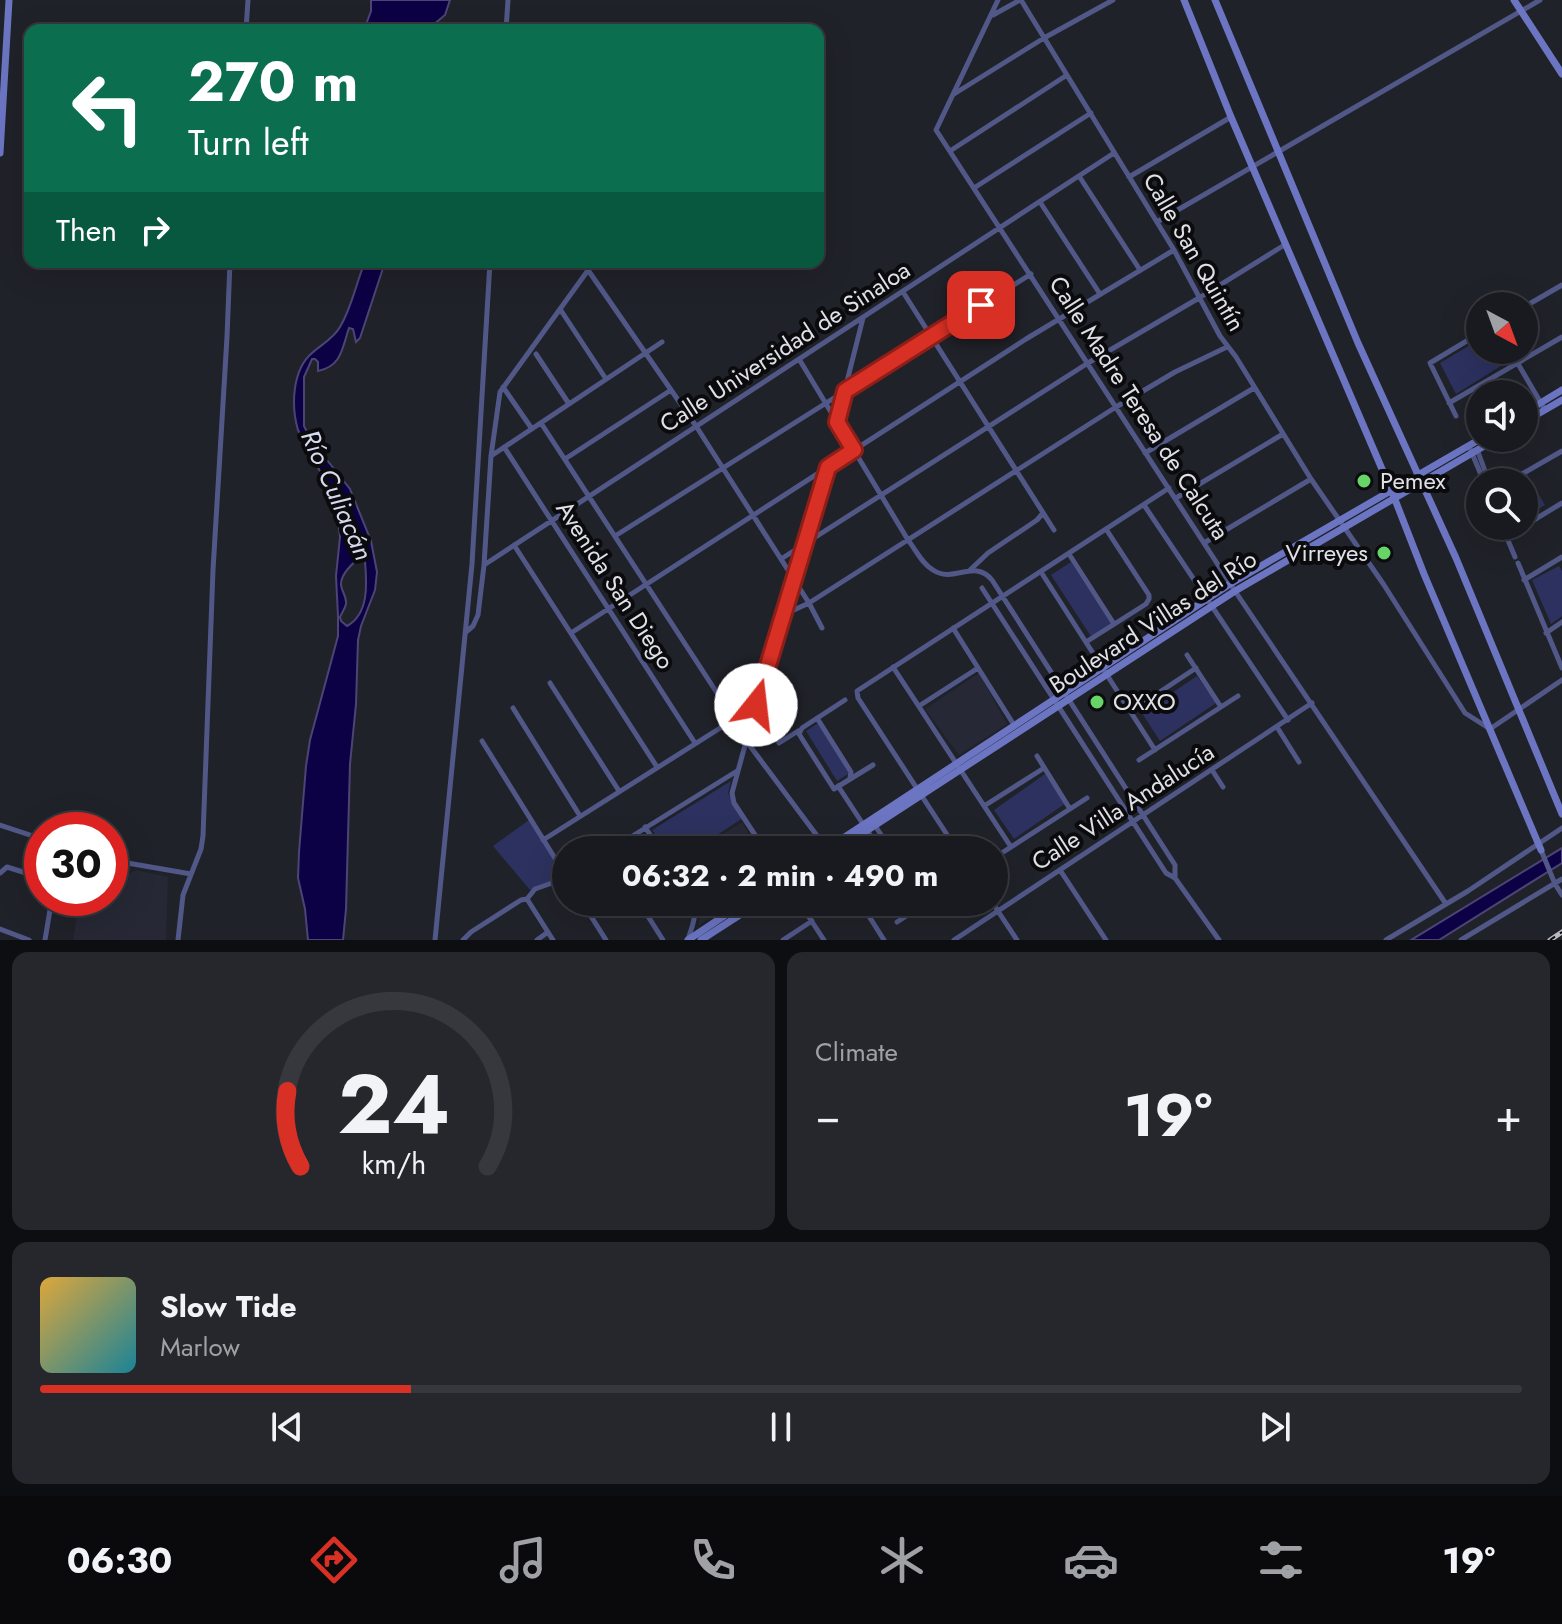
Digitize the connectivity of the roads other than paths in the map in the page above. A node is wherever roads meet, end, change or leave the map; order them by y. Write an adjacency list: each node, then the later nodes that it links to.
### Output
1 (9, 0): 22 (street)
2 (248, 0): 13 (street)
3 (508, 0): 14 (street)
4 (998, 0): 12 (street)
5 (1020, 0): 12 (street); 15 (street, Calle San Quintín)
6 (1113, 0): 15 (street)
7 (1184, 0): 20 (street)
8 (1215, 0): 24 (street)
9 (1514, 0): 11 (street)
10 (1540, 0): 11 (street)
11 (1521, 11): 16 (street); 24 (street)
12 (990, 17): 18 (street)
13 (246, 24)
14 (506, 24)
15 (1044, 38): 17 (street, Calle San Quintín); 18 (street)
16 (1562, 74)
17 (1067, 75): 19 (street, Calle San Quintín); 21 (street)
18 (953, 95): 21 (street, Calle Madre Teresa de Calcuta)
19 (1091, 113): 23 (street, Calle San Quintín); 28 (street)
20 (1231, 117): 25 (street); 27 (street)
21 (950, 151): 28 (street, Calle Madre Teresa de Calcuta)
22 (0, 153)
23 (1114, 153): 26 (street, Calle Universidad de Sinaloa); 27 (street, Calle San Quintín)
24 (1278, 153): 25 (street); 93 (street)
25 (1253, 166): 30 (street); 32 (street)
26 (1079, 176): 29 (street, Calle Universidad de Sinaloa); 37 (street)
27 (1129, 177): 30 (street, Calle San Quintín)
28 (974, 188): 31 (street, Calle Madre Teresa de Calcuta)
29 (1040, 202): 31 (street, Calle Universidad de Sinaloa); 41 (street)
30 (1157, 222): 33 (street, Calle San Quintín)
31 (1001, 228): 38 (street, Calle Madre Teresa de Calcuta); 40 (street, Calle Universidad de Sinaloa)
32 (1286, 244): 42 (street); 95 (street)
33 (1174, 250): 37 (street); 42 (street, Calle San Quintín)
34 (230, 268): 214 (street)
35 (490, 268): 135 (street)
36 (588, 270): 44 (street); 54 (street)
37 (1140, 270): 41 (street)
38 (1031, 274): 46 (street, Calle Madre Teresa de Calcuta); 47 (street)
39 (1562, 285): 43 (street)
40 (903, 292): 45 (street, Calle Universidad de Sinaloa); 47 (street)
41 (1100, 294): 46 (street)
42 (1199, 298): 51 (street, Calle San Quintín); 56 (street)
43 (1538, 299)
44 (560, 309): 59 (street); 61 (street)
45 (863, 318): 55 (street, Calle Universidad de Sinaloa); 65 (street)
46 (1059, 318): 56 (street, Calle Madre Teresa de Calcuta); 60 (street)
47 (931, 337): 60 (street); 65 (street)
48 (1562, 337): 52 (street)
49 (1466, 341): 68 (street)
50 (662, 342): 54 (street)
51 (1227, 347): 62 (street, Calle San Quintín); 71 (street)
52 (1538, 351)
53 (536, 354): 69 (street)
54 (645, 354): 59 (street); 63 (street)
55 (799, 359): 67 (street); 77 (street, Calle Universidad de Sinaloa)
56 (1088, 363): 71 (street, Calle Madre Teresa de Calcuta); 78 (street)
57 (1515, 364): 68 (street)
58 (1518, 364): 70 (street)
59 (606, 379): 69 (street)
60 (959, 382): 78 (street); 82 (street)
61 (503, 387): 79 (street); 86 (street)
62 (1254, 388): 80 (street, Calle San Quintín); 85 (street)
63 (671, 390): 77 (street); 87 (street)
64 (1562, 390): 70 (street)
65 (845, 391): 67 (street); 75 (street)
66 (1562, 400): 70 (street)
67 (826, 403): 75 (street); 89 (street)
68 (1449, 403): 74 (street)
69 (569, 404): 76 (street)
70 (1543, 406): 72 (street); 73 (street)
71 (1116, 407): 85 (street, Calle Madre Teresa de Calcuta); 91 (street)
72 (1538, 408)
73 (1538, 410)
74 (1456, 416)
75 (837, 422): 82 (street)
76 (541, 423): 79 (street); 87 (street)
77 (696, 426): 89 (street); 97 (street, Calle Universidad de Sinaloa)
78 (987, 427): 91 (street); 96 (street)
79 (532, 429): 81 (street)
80 (1283, 434): 92 (street, Calle San Quintín); 98 (street)
81 (504, 447): 86 (street); 104 (street, Avenida San Diego)
82 (854, 450): 88 (street); 96 (street)
83 (1466, 451): 93 (street, Boulevard Villas del Río)
84 (1562, 451): 90 (street)
85 (1145, 453): 94 (street, Calle Madre Teresa de Calcuta)
86 (491, 456): 117 (street)
87 (565, 459): 97 (street)
88 (828, 467): 102 (street); 111 (street)
89 (723, 468): 102 (street); 108 (street)
90 (1532, 468)
91 (1015, 470): 101 (street); 109 (street)
92 (1311, 479): 105 (street, Calle San Quintín); 112 (street)
93 (1420, 479): 95 (street, Boulevard Villas del Río); 156 (street)
94 (1169, 488): 98 (street, Calle Madre Teresa de Calcuta); 100 (street)
95 (1393, 494): 105 (street, Boulevard Villas del Río); 163 (street)
96 (881, 495): 109 (street); 111 (street)
97 (589, 496): 104 (street, Calle Universidad de Sinaloa); 108 (street)
98 (1176, 498): 112 (street, Calle Madre Teresa de Calcuta)
99 (1562, 503): 103 (street)
100 (1144, 505): 106 (street); 126 (street)
101 (1043, 513): 107 (street); 118 (street)
102 (753, 515): 116 (street); 122 (street)
103 (1538, 518)
104 (551, 520): 113 (street, Calle Universidad de Sinaloa); 129 (street, Avenida San Diego)
105 (1342, 524): 124 (street, Boulevard Villas del Río); 163 (street, Calle San Quintín)
106 (1106, 529): 114 (street); 132 (street)
107 (1054, 530)
108 (615, 536): 122 (street)
109 (908, 540): 118 (street); 127 (street)
110 (1507, 540): 121 (street)
111 (806, 543): 116 (street); 120 (street)
112 (1204, 543): 124 (street, Calle Madre Teresa de Calcuta)
113 (514, 545): 117 (street, Calle Universidad de Sinaloa); 136 (street)
114 (1069, 554): 119 (street); 132 (street)
115 (1562, 557): 121 (street)
116 (781, 559): 120 (street)
117 (484, 565): 135 (street)
118 (969, 571): 125 (street)
119 (1041, 572): 125 (street); 138 (street)
120 (793, 578): 127 (street); 130 (street)
121 (1524, 580): 137 (street)
122 (646, 584): 129 (street); 159 (street)
123 (982, 588): 128 (street)
124 (1233, 588): 126 (street, Boulevard Villas del Río); 151 (street, Calle Madre Teresa de Calcuta)
125 (1002, 597): 128 (street); 147 (street)
126 (1210, 602): 144 (street, Boulevard Villas del Río); 160 (street)
127 (809, 603): 130 (street); 133 (street)
128 (992, 603): 134 (street); 150 (street)
129 (608, 608): 136 (street); 167 (street, Avenida San Diego)
130 (783, 615): 152 (street)
131 (1562, 622): 137 (street)
132 (1114, 624): 138 (street)
133 (822, 628)
134 (953, 628): 140 (street); 141 (street)
135 (465, 632): 241 (street)
136 (571, 633): 175 (street)
137 (1546, 633): 143 (street)
138 (1086, 642): 144 (street)
139 (1187, 655): 142 (street)
140 (893, 666): 153 (street); 183 (street)
141 (978, 668): 153 (street); 161 (street)
142 (1196, 668): 154 (street); 157 (street)
143 (1562, 668)
144 (1105, 671): 147 (street, Boulevard Villas del Río); 157 (street)
145 (1562, 680): 156 (street)
146 (550, 683): 182 (street)
147 (1067, 696): 150 (street, Boulevard Villas del Río); 188 (street)
148 (1238, 696): 154 (street)
149 (845, 700): 158 (street)
150 (1057, 703): 161 (street, Boulevard Villas del Río); 174 (street, Boulevard Villas del Río); 190 (street)
151 (1312, 703): 160 (street, Calle Villa Andalucía); 222 (street, Calle Madre Teresa de Calcuta)
152 (756, 705): 159 (street); 166 (street)
153 (919, 706): 174 (street)
154 (1221, 707): 169 (street)
155 (513, 708): 189 (street)
156 (1519, 710): 163 (street); 187 (street)
157 (1131, 711): 169 (street)
158 (817, 718): 164 (street); 179 (street)
159 (734, 719): 167 (street)
160 (1288, 720): 162 (street, Calle Villa Andalucía)
161 (1014, 725): 174 (street, Boulevard Villas del Río)
162 (1277, 727): 172 (street); 178 (street, Calle Villa Andalucía)
163 (1490, 729): 207 (street)
164 (800, 734): 168 (street); 180 (street)
165 (482, 741): 205 (street)
166 (747, 741): 177 (street); 199 (street)
167 (695, 743): 175 (street)
168 (779, 743)
169 (1155, 750): 171 (street)
170 (1037, 756): 176 (street)
171 (1139, 760)
172 (1299, 762)
173 (873, 765): 179 (street)
174 (958, 766): 183 (street, Boulevard Villas del Río); 185 (street)
175 (657, 767): 182 (street)
176 (1044, 768): 185 (street); 186 (street)
177 (738, 770): 193 (street); 198 (street)
178 (1212, 770): 181 (street); 188 (street, Calle Villa Andalucía)
179 (848, 780): 180 (street)
180 (838, 786): 192 (street)
181 (1223, 787)
182 (619, 791): 189 (street)
183 (919, 793): 192 (street, Boulevard Villas del Río); 204 (street)
184 (1087, 798): 186 (street)
185 (984, 806): 206 (street)
186 (1070, 809): 206 (street)
187 (1562, 814)
188 (1144, 815): 190 (street, Calle Villa Andalucía); 215 (street)
189 (580, 816): 205 (street)
190 (1133, 822): 211 (street, Calle Villa Andalucía); 215 (street)
191 (0, 825): 195 (street)
192 (869, 825): 200 (street, Boulevard Villas del Río); 201 (street, Boulevard Villas del Río); 202 (street); 203 (street)
193 (645, 827): 196 (street); 197 (street)
194 (1562, 828): 207 (street)
195 (24, 833)
196 (631, 836)
197 (651, 836)
198 (756, 836)
199 (817, 836)
200 (850, 836)
201 (855, 836)
202 (874, 836)
203 (880, 836)
204 (948, 836)
205 (543, 840): 209 (street)
206 (1011, 847): 208 (street)
207 (1540, 847): 218 (street); 222 (street)
208 (1008, 849)
209 (552, 854)
210 (128, 863): 214 (street)
211 (1060, 870): 221 (street, Calle Villa Andalucía); 254 (street)
212 (24, 872): 213 (street)
213 (0, 873)
214 (191, 874): 240 (street)
215 (1175, 878): 255 (street)
216 (1562, 879): 218 (street)
217 (552, 882): 220 (street)
218 (1554, 882): 219 (street); 257 (street)
219 (1562, 895)
220 (527, 899): 237 (street); 242 (street)
221 (1008, 904)
222 (1446, 904): 256 (street)
223 (49, 916): 239 (street)
224 (591, 916): 245 (street)
225 (648, 916): 246 (street)
226 (695, 916): 247 (street)
227 (724, 916): 247 (street)
228 (738, 916): 248 (street)
229 (809, 916): 234 (street)
230 (869, 916): 251 (street)
231 (906, 916): 235 (street)
232 (990, 916): 252 (street, Calle Villa Andalucía)
233 (1001, 916): 253 (street)
234 (812, 921): 249 (street); 250 (street)
235 (897, 922)
236 (0, 929): 238 (street)
237 (548, 932): 243 (street); 244 (street)
238 (29, 940)
239 (45, 940)
240 (178, 940)
241 (435, 940)
242 (463, 940)
243 (537, 940)
244 (553, 940)
245 (606, 940)
246 (663, 940)
247 (688, 940)
248 (701, 940)
249 (783, 940)
250 (824, 940)
251 (884, 940)
252 (954, 940)
253 (1017, 940)
254 (1106, 940)
255 (1219, 940)
256 (1386, 940)
257 (1461, 940)

